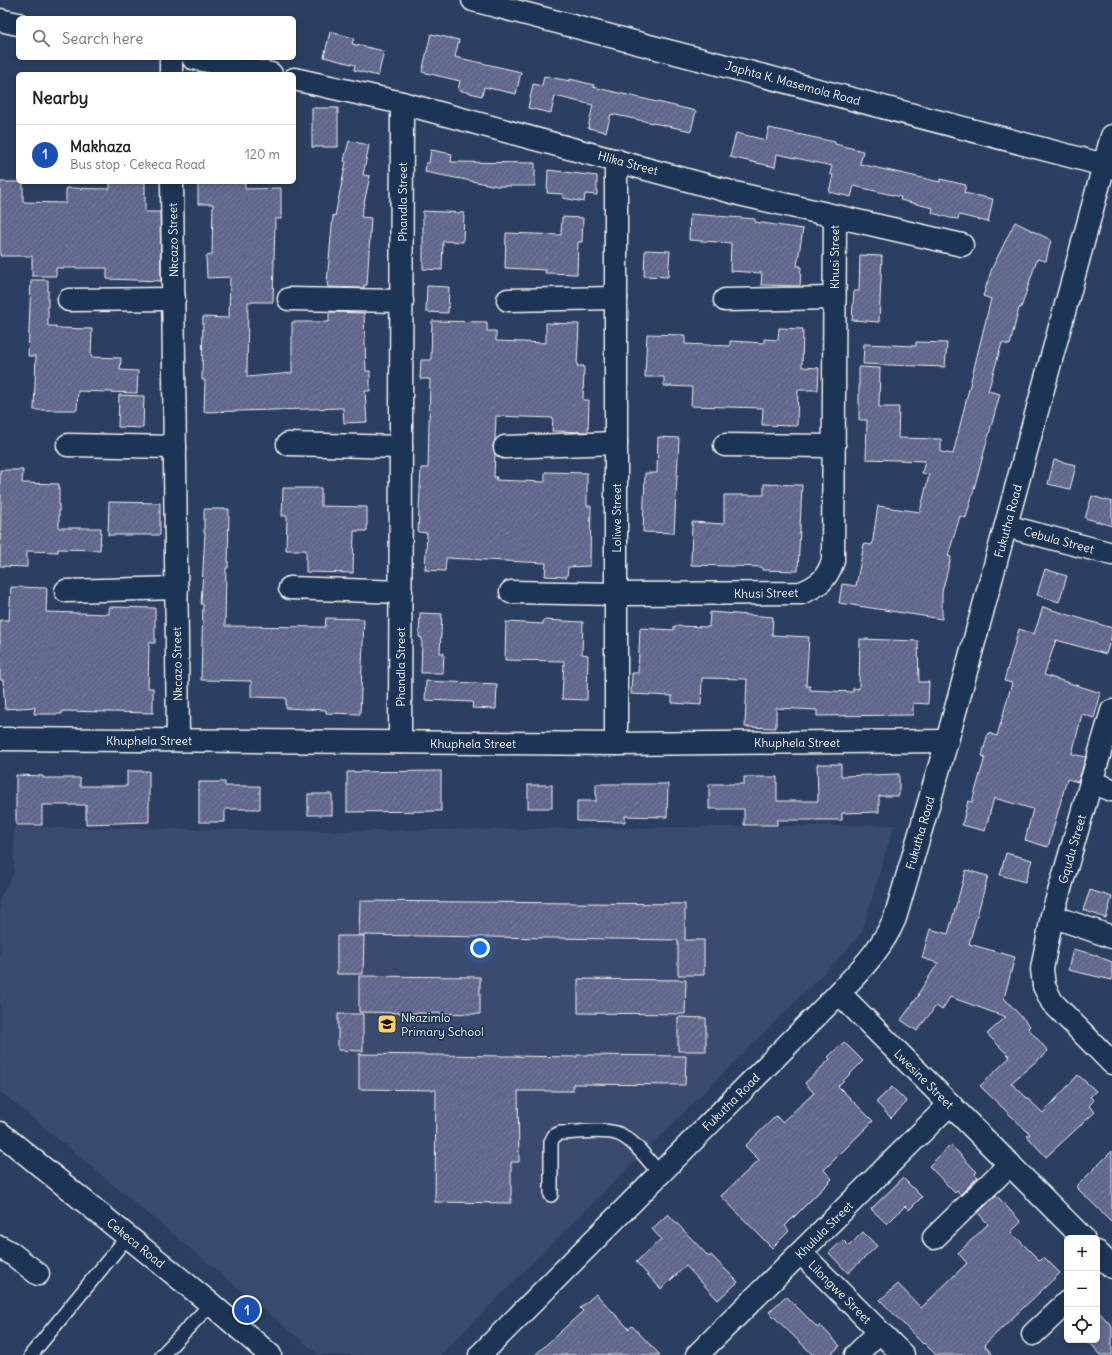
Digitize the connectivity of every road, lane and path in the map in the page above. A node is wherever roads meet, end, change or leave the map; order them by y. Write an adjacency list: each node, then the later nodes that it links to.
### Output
1 (473, 0): 12 (street, Japhta K. Masemola Road)
2 (0, 20): 3 (street)
3 (16, 24)
4 (171, 60): 6 (street)
5 (203, 60): 7 (street)
6 (171, 72)
7 (261, 72)
8 (296, 79): 9 (street, Hlika Street)
9 (402, 103): 11 (street, Hlika Street); 23 (street, Phandla Street)
10 (1112, 136): 12 (street, Fukutha Road)
11 (616, 160): 14 (street, Hlika Street); 16 (street, Loliwe Street)
12 (1108, 166): 32 (street, Fukutha Road)
13 (172, 184): 18 (street, Nkcazo Street)
14 (835, 217): 15 (street, Hlika Street); 17 (street, Khusi Street)
15 (962, 245)
16 (616, 298): 21 (street); 24 (street, Loliwe Street)
17 (834, 298): 22 (street, Khusi Street); 28 (street, Khusi Street)
18 (174, 299): 20 (street); 31 (street, Nkcazo Street)
19 (289, 299): 23 (street)
20 (69, 300)
21 (508, 300)
22 (725, 300)
23 (402, 301): 29 (street, Phandla Street)
24 (616, 443): 30 (street); 39 (street, Loliwe Street)
25 (288, 444): 29 (street)
26 (68, 446): 31 (street)
27 (725, 446): 28 (street)
28 (834, 446): 39 (street, Khusi Street)
29 (401, 447): 37 (street, Phandla Street)
30 (505, 447)
31 (175, 448): 34 (street, Nkcazo Street)
32 (1006, 526): 33 (street, Cebula Street); 44 (street, Fukutha Road)
33 (1112, 554)
34 (177, 588): 36 (street); 42 (street, Nkcazo Street)
35 (290, 588): 37 (street)
36 (66, 591)
37 (401, 592): 43 (street, Phandla Street)
38 (511, 592): 39 (street)
39 (616, 594): 45 (street, Loliwe Street)
40 (1112, 711): 46 (street, Gqudu Street)
41 (0, 739): 42 (street, Khuphela Street)
42 (178, 740): 43 (street, Khuphela Street)
43 (400, 742): 45 (street, Khuphela Street)
44 (947, 742): 45 (street, Khuphela Street); 50 (street, Fukutha Road)
45 (616, 744)
46 (1091, 782): 47 (street); 48 (street, Gqudu Street)
47 (1112, 790)
48 (1052, 916): 49 (street); 51 (street, Gqudu Street)
49 (1112, 937)
50 (839, 993): 52 (street, Lwesine Street); 55 (street, Fukutha Road)
51 (1112, 1063)
52 (950, 1104): 54 (street, Lwesine Street); 61 (street, Khulula Street)
53 (0, 1133): 58 (street, Cekeca Road)
54 (1010, 1164): 57 (street, Lwesine Street); 59 (street)
55 (660, 1173): 56 (lane); 70 (street, Fukutha Road)
56 (551, 1196)
57 (1080, 1235)
58 (128, 1236): 63 (street, Cekeca Road); 67 (lane)
59 (934, 1238)
60 (0, 1247): 62 (street)
61 (801, 1253): 65 (street, Lilongwe Street); 71 (street, Khulula Street)
62 (38, 1274)
63 (211, 1304): 68 (lane); 69 (street, Cekeca Road)
64 (1064, 1305): 66 (street)
65 (880, 1332): 72 (street, Lilongwe Street); 73 (street, Lilongwe Street)
66 (1033, 1334)
67 (31, 1355)
68 (162, 1355)
69 (270, 1355)
70 (480, 1355)
71 (697, 1355)
72 (856, 1355)
73 (903, 1355)

